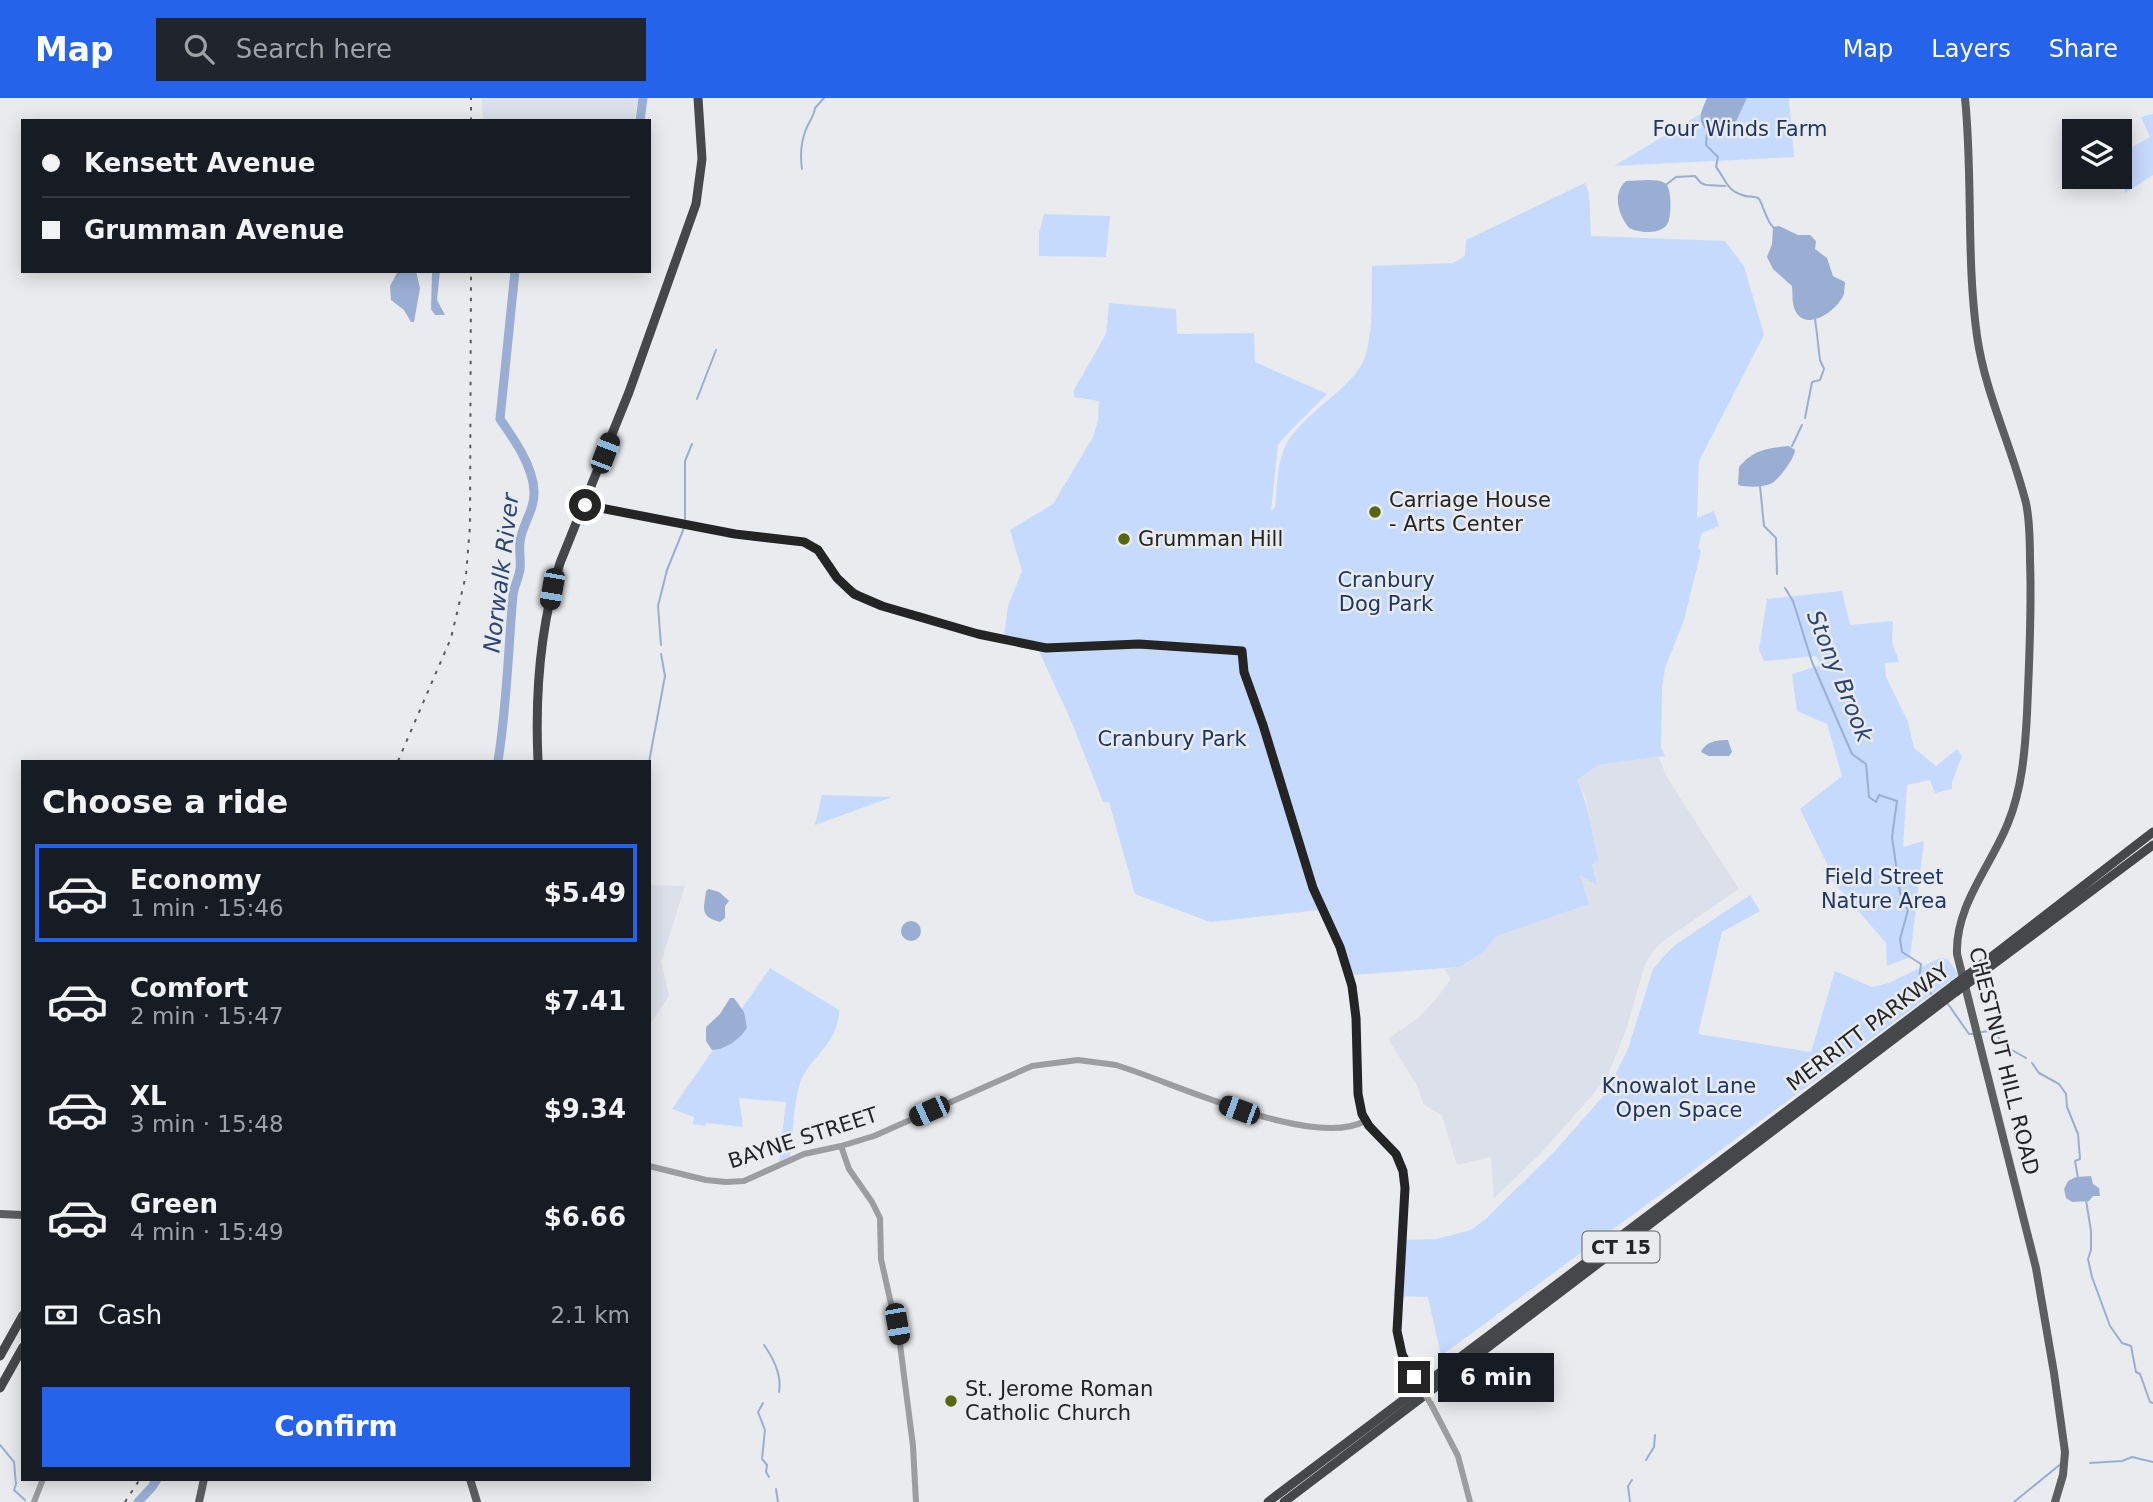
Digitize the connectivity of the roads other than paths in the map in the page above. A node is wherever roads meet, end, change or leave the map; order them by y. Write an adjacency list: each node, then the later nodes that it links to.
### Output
1 (698, 98): 3 (highway)
2 (1965, 98): 28 (main road, CHESTNUT HILL ROAD)
3 (585, 505): 4 (highway); 9 (street)
4 (538, 760)
5 (2153, 832): 7 (highway, MERRITT PARKWAY / CT 15)
6 (2153, 845): 7 (highway, MERRITT PARKWAY / CT 15)
7 (1970, 977): 8 (highway, MERRITT PARKWAY / CT 15, bridge)
8 (1955, 988): 25 (highway, MERRITT PARKWAY / CT 15); 26 (highway, MERRITT PARKWAY / CT 15)
9 (1365, 1121): 10 (street, BAYNE STREET); 27 (street, bridge)
10 (841, 1146): 11 (street, BAYNE STREET); 24 (street)
11 (651, 1167)
12 (0, 1214): 13 (main road)
13 (21, 1215)
14 (21, 1319): 16 (highway)
15 (21, 1351): 17 (highway)
16 (0, 1356)
17 (0, 1388)
18 (44, 1481): 21 (street)
19 (204, 1481): 22 (main road)
20 (471, 1481): 23 (main road)
21 (34, 1502)
22 (199, 1502)
23 (477, 1502)
24 (916, 1502)
25 (1268, 1502)
26 (1284, 1502)
27 (1471, 1502)
28 (2055, 1502)

